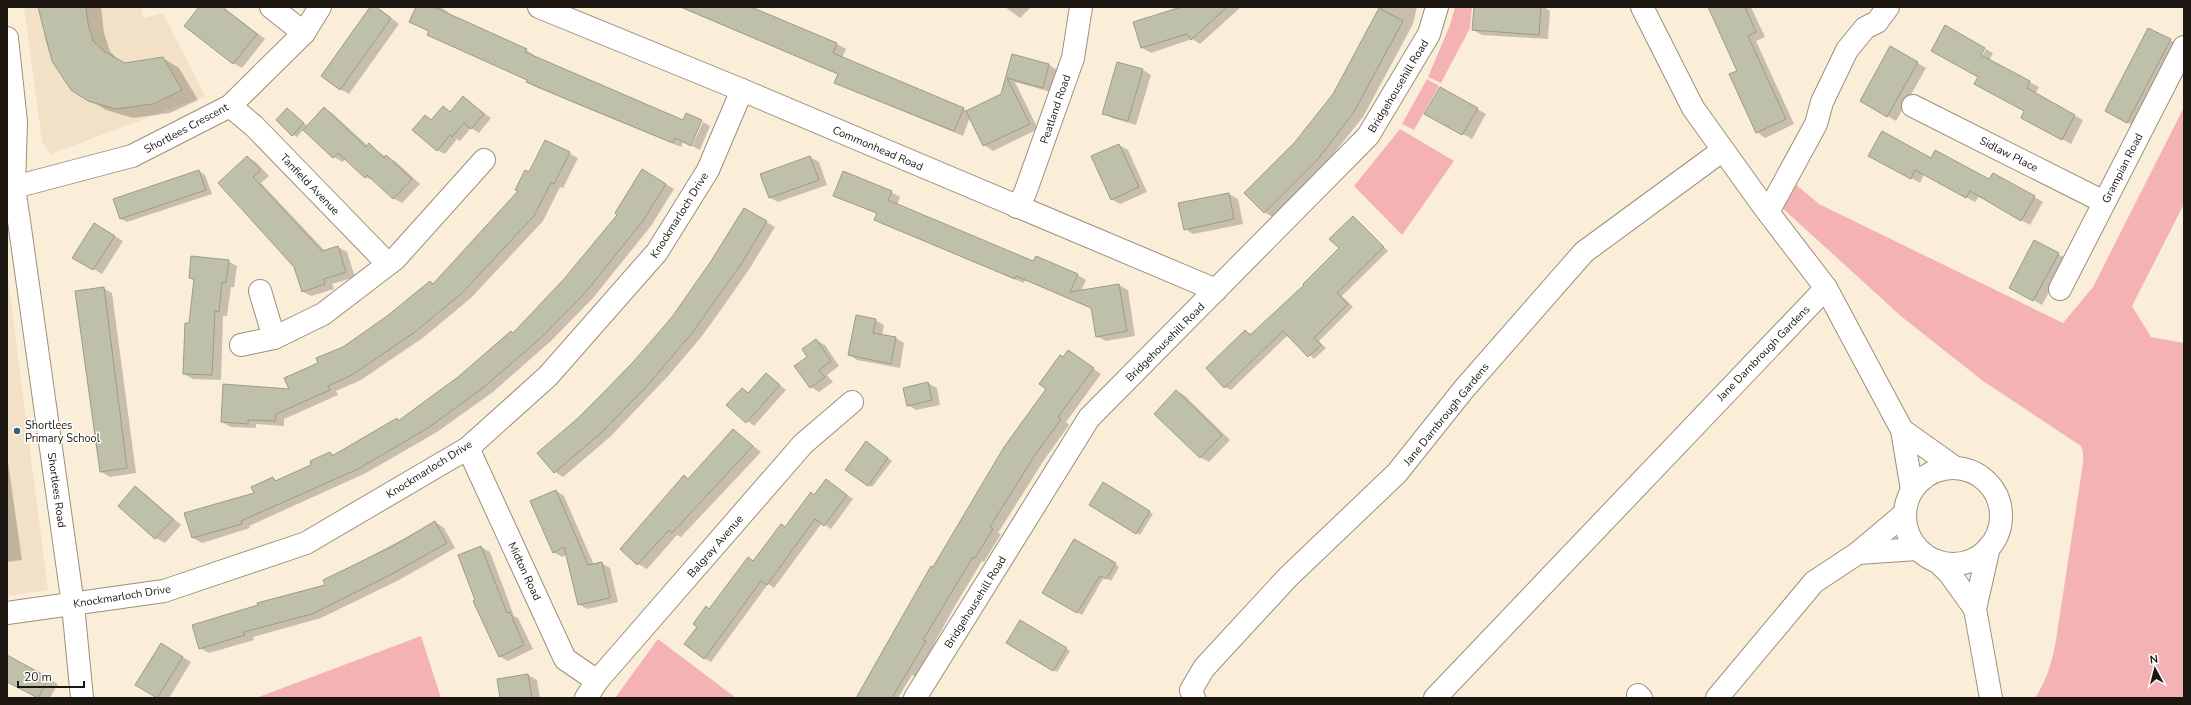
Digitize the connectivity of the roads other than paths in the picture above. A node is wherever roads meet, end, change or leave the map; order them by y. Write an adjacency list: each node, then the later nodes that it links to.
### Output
1 (271, 7): 8 (street)
2 (320, 7): 8 (street, Shortlees Crescent)
3 (539, 7): 11 (street, Commonhead Road)
4 (1081, 7): 18 (street, Peatland Road)
5 (1437, 7): 23 (street, Bridgehousehill Road)
6 (1642, 7): 14 (street)
7 (1888, 7): 19 (street)
8 (304, 33): 12 (street, Shortlees Crescent)
9 (7, 38): 16 (street, Shortlees Road)
10 (2184, 47): 17 (street, Grampian Road)
11 (742, 90): 18 (street, Commonhead Road); 29 (street, Knockmarloch Drive)
12 (230, 106): 16 (street, Shortlees Crescent); 20 (street, Tanfield Avenue)
13 (1913, 106): 17 (street, Sidlaw Place)
14 (1723, 150): 19 (street); 43 (street, Jane Darnbrough Gardens)
15 (484, 160): 20 (street)
16 (9, 182): 37 (street, Shortlees Road)
17 (2104, 202): 22 (street, Grampian Road)
18 (1017, 207): 23 (street, Commonhead Road)
19 (1768, 212): 21 (street)
20 (388, 264): 25 (street)
21 (1826, 288): 28 (street); 44 (street, Jane Darnbrough Gardens)
22 (2060, 289)
23 (1216, 290): 42 (street, Bridgehousehill Road)
24 (260, 291): 25 (street)
25 (274, 338): 26 (street)
26 (241, 345)
27 (852, 402): 40 (street, Balgray Avenue)
28 (1902, 430): 30 (street); 31 (street)
29 (468, 448): 37 (street, Knockmarloch Drive); 40 (street, Midton Road)
30 (1954, 467): 31 (street); 33 (street)
31 (1912, 490): 32 (street)
32 (1904, 514): 34 (street); 35 (street)
33 (1989, 547): 36 (street); 38 (street)
34 (1917, 549): 35 (street); 36 (street)
35 (1858, 553): 45 (street)
36 (1937, 561): 38 (street)
37 (73, 605): 39 (street, Knockmarloch Drive); 41 (street, Shortlees Road)
38 (1975, 609): 46 (street)
39 (7, 613)
40 (592, 689)
41 (82, 698)
42 (916, 698)
43 (1194, 698)
44 (1435, 698)
45 (1717, 698)
46 (1990, 698)

